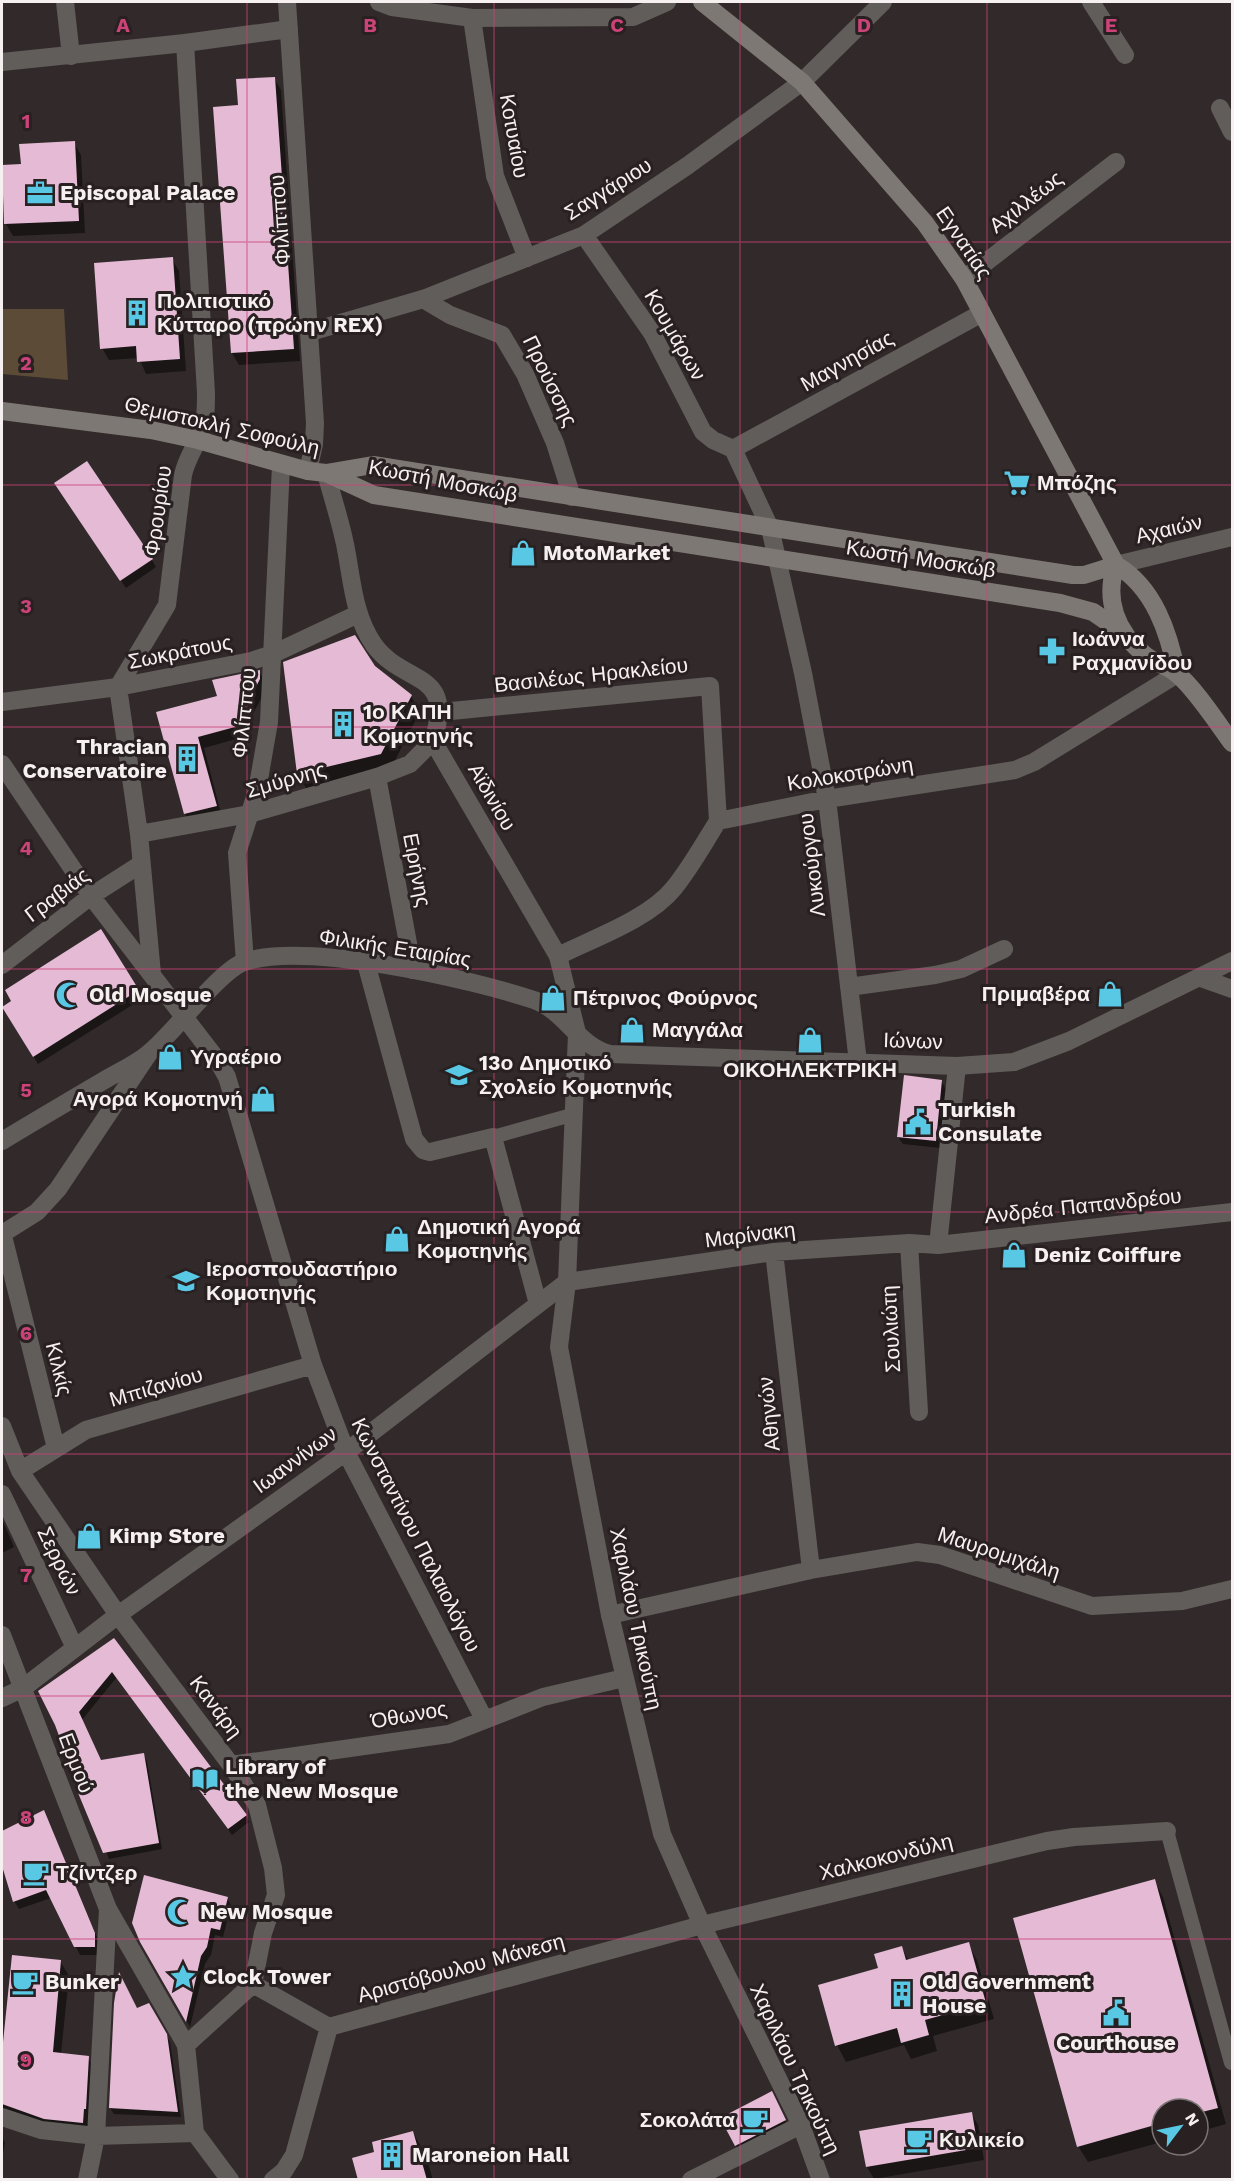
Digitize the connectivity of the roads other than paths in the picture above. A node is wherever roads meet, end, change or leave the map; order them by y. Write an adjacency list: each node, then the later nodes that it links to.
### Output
1 (65, 2): 12 (street)
2 (77, 2): 12 (street)
3 (287, 2): 10 (street, Φιλίππου)
4 (378, 2): 9 (street)
5 (667, 2): 9 (street)
6 (702, 2): 15 (main road, Εγνατίας)
7 (883, 2): 15 (street, Σαγγάριου)
8 (1091, 2): 13 (street)
9 (472, 18): 20 (street, Κοτυαίου)
10 (289, 29): 11 (street); 24 (street, Φιλίππου)
11 (185, 43): 12 (street); 26 (street, Φρουρίου)
12 (77, 55): 14 (street)
13 (1125, 55)
14 (2, 62)
15 (802, 82): 19 (street, Σαγγάριου); 21 (main road, Εγνατίας)
16 (1220, 108): 17 (street)
17 (1233, 132)
18 (1116, 162): 21 (street, Αχιλλέως)
19 (584, 235): 20 (street, Σαγγάριου); 27 (street, Κουμάρων)
20 (527, 258): 22 (street, Σαγγάριου)
21 (964, 279): 23 (main road, Εγνατίας)
22 (423, 298): 24 (street, Σαγγάριου); 30 (street, Προύσσης)
23 (982, 314): 27 (street, Μαγνησίας); 34 (main road, Εγνατίας)
24 (310, 332): 29 (street, Φιλίππου)
25 (2, 411): 26 (main road, Θεμιστοκλή Σοφούλη)
26 (198, 440): 28 (main road, Θεμιστοκλή Σοφούλη); 39 (street, Φρουρίου)
27 (733, 449): 31 (street, Λυκούργου)
28 (281, 465): 29 (main road, Θεμιστοκλή Σοφούλη); 37 (street, Φιλίππου)
29 (317, 472): 30 (main road, Κωστή Μοσκώβ); 33 (main road, Κωστή Μοσκώβ); 35 (street)
30 (572, 497): 31 (main road, Κωστή Μοσκώβ)
31 (770, 528): 33 (street, Λυκούργου); 34 (main road, Κωστή Μοσκώβ)
32 (1233, 537): 34 (street, Αχαιών)
33 (776, 560): 36 (main road, Κωστή Μοσκώβ); 46 (street, Λυκούργου)
34 (1116, 565): 36 (main road); 38 (main road, Εγνατίας)
35 (357, 614): 37 (street, Σωκράτους); 41 (street)
36 (1125, 634): 38 (main road)
37 (273, 654): 39 (street, Σωκράτους); 47 (street, Φιλίππου)
38 (1177, 674): 43 (main road); 46 (street, Κολοκοτρώνη)
39 (118, 687): 40 (street, Σωκράτους); 49 (street)
40 (2, 702)
41 (441, 712): 42 (street); 48 (street, Βασιλέως Ηρακλείου)
42 (434, 741): 45 (street, Σμύρνης); 53 (street, Αϊδινίου)
43 (1233, 743)
44 (2, 764): 51 (street, Κωνσταντίνου Παλαιολόγου)
45 (376, 777): 47 (street, Σμύρνης); 58 (street, Ειρήνης)
46 (827, 799): 48 (street, Κολοκοτρώνη); 61 (street, Λυκούργου)
47 (249, 814): 49 (street, Σμύρνης); 55 (street, Φιλίππου)
48 (718, 821): 53 (street)
49 (139, 834): 50 (street)
50 (141, 864): 51 (street, Γραβιάς); 59 (street)
51 (91, 896): 57 (street, Γραβιάς); 59 (street, Κωνσταντίνου Παλαιολόγου)
52 (1004, 949): 61 (street)
53 (558, 956): 64 (street, Αϊδινίου)
54 (1233, 961): 60 (street, Ιώνων)
55 (245, 962): 56 (street, Φιλικής Εταιρίας); 63 (street, Φιλικής Εταιρίας)
56 (366, 963): 58 (street, Φιλικής Εταιρίας); 69 (street)
57 (2, 965)
58 (413, 970): 64 (street, Φιλικής Εταιρίας)
59 (152, 974): 63 (street, Κωνσταντίνου Παλαιολόγου)
60 (1201, 978): 62 (street); 67 (street, Ιώνων)
61 (849, 987): 66 (street, Λυκούργου)
62 (1233, 989)
63 (184, 1018): 65 (street, Φιλικής Εταιρίας); 78 (street, Κωνσταντίνου Παλαιολόγου)
64 (578, 1033): 66 (street, Ιώνων); 68 (street, Χαριλάου Τρικούπη)
65 (149, 1053): 70 (street, Φιλικής Εταιρίας); 72 (street)
66 (858, 1062): 67 (street, Ιώνων)
67 (957, 1066): 74 (street)
68 (575, 1114): 69 (lane); 76 (street, Χαριλάου Τρικούπη)
69 (493, 1137): 77 (street)
70 (2, 1142)
71 (1233, 1212): 74 (street, Ανδρέα Παπανδρέου)
72 (2, 1233): 81 (street, Κιλκίς)
73 (909, 1243): 74 (street, Μαρίνακη); 75 (street, Μαρίνακη); 79 (street, Σουλιώτη)
74 (938, 1245)
75 (774, 1252): 76 (street, Μαρίνακη); 85 (street, Αθηνών)
76 (567, 1282): 77 (street, Ιωαννίνων); 88 (street, Χαριλάου Τρικούπη)
77 (538, 1304): 82 (street, Ιωαννίνων)
78 (313, 1365): 81 (street, Μπιζανίου); 82 (street, Κωνσταντίνου Παλαιολόγου)
79 (919, 1412)
80 (2, 1426): 83 (street)
81 (56, 1448): 83 (street, Μπιζανίου)
82 (346, 1452): 87 (street, Ιωαννίνων); 94 (street, Κωνσταντίνου Παλαιολόγου)
83 (20, 1471): 87 (street, Κανάρη)
84 (2, 1494): 90 (street, Σερρών)
85 (811, 1570): 86 (street, Μαυρομιχάλη); 88 (street, Μαυρομιχάλη)
86 (1233, 1588)
87 (118, 1615): 90 (street, Ιωαννίνων); 95 (street, Κανάρη)
88 (610, 1616): 91 (street, Χαριλάου Τρικούπη)
89 (2, 1635): 92 (street, Ερμού)
90 (75, 1648): 92 (street, Ιωαννίνων)
91 (624, 1678): 94 (street, Όθωνος); 98 (street, Χαριλάου Τρικούπη)
92 (23, 1688): 93 (street, Ιωαννίνων); 97 (street, Ερμού)
93 (2, 1698)
94 (484, 1719): 95 (street, Όθωνος)
95 (231, 1765): 100 (street, Κανάρη)
96 (1167, 1831): 98 (street, Χαλκοκονδύλη); 103 (lane)
97 (108, 1908): 102 (street, Ερμού); 107 (street, Ερμού)
98 (702, 1925): 99 (street, Χαλκοκονδύλη); 105 (street, Χαριλάου Τρικούπη)
99 (620, 1948): 101 (street, Αριστόβουλου Μάνεση)
100 (253, 1984): 101 (street); 102 (street)
101 (329, 2027): 110 (street)
102 (186, 2045): 106 (street)
103 (1231, 2063)
104 (2, 2117): 107 (street)
105 (801, 2125): 111 (street); 112 (street, Χαριλάου Τρικούπη)
106 (195, 2133): 107 (street); 109 (street)
107 (96, 2136): 108 (street, Ερμού)
108 (87, 2180)
109 (230, 2180)
110 (273, 2180)
111 (691, 2180)
112 (821, 2180)

